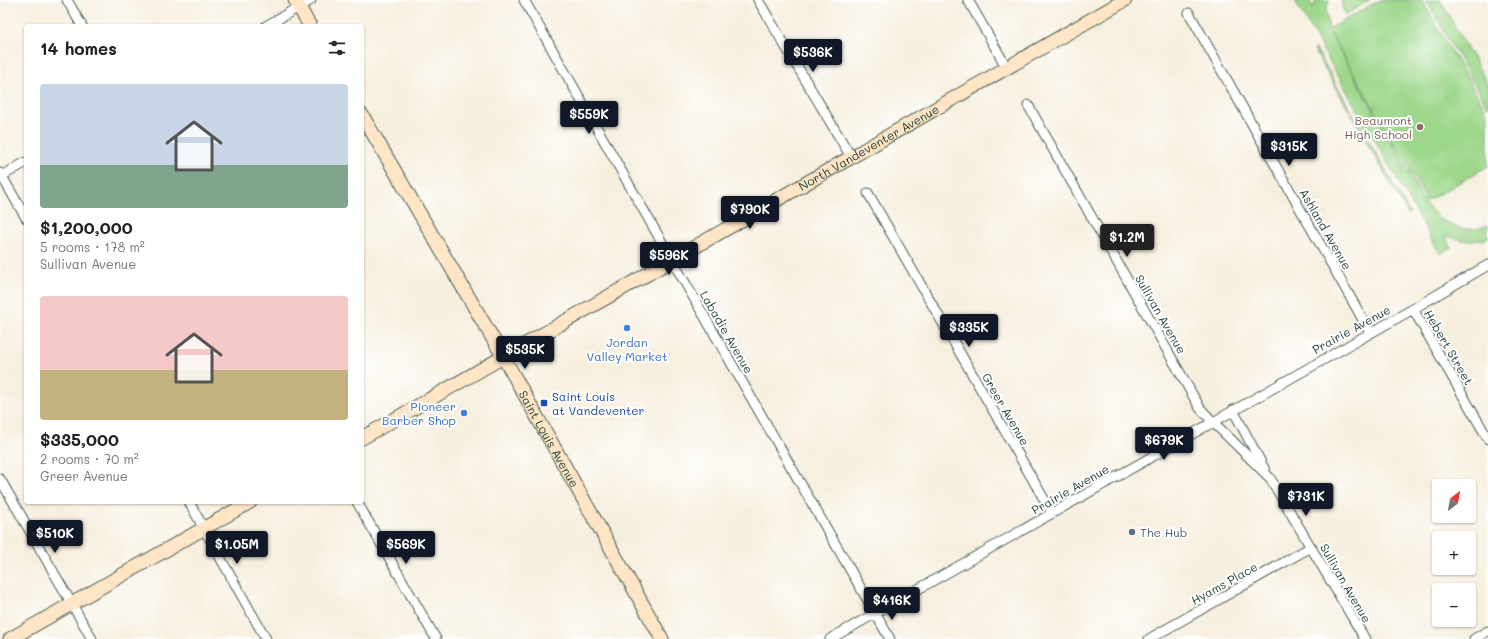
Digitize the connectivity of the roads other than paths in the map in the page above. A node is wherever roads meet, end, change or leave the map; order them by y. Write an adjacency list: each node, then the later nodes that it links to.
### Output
1 (67, 0): 9 (street)
2 (312, 0): 7 (street)
3 (524, 0): 20 (street, Labadie Avenue)
4 (758, 0): 15 (street)
5 (968, 0): 12 (street)
6 (1125, 0): 12 (main road, North Vandeventer Avenue)
7 (297, 4): 10 (street); 11 (main road)
8 (1189, 13): 23 (street, Ashland Avenue)
9 (81, 24)
10 (269, 24)
11 (309, 24)
12 (1007, 68): 15 (main road, North Vandeventer Avenue)
13 (1028, 105): 26 (street, Sullivan Avenue)
14 (364, 118): 24 (main road, Saint Louis Avenue)
15 (851, 158): 20 (main road, North Vandeventer Avenue)
16 (24, 163): 17 (street)
17 (1, 175): 19 (street)
18 (868, 193): 34 (street, Greer Avenue)
19 (24, 215)
20 (672, 260): 24 (main road, North Vandeventer Avenue); 38 (street, Labadie Avenue)
21 (1488, 264): 22 (street, Prairie Avenue)
22 (1413, 309): 23 (street, Prairie Avenue); 28 (street, Hebert Street)
23 (1370, 332): 25 (street, Prairie Avenue)
24 (503, 357): 27 (main road, North Vandeventer Avenue); 44 (main road, Saint Louis Avenue)
25 (1233, 410): 26 (street, Prairie Avenue); 29 (street, Sullivan Avenue)
26 (1212, 421): 29 (street, Sullivan Avenue); 34 (street, Prairie Avenue)
27 (364, 437)
28 (1488, 439)
29 (1270, 478): 36 (street, Sullivan Avenue)
30 (0, 479): 37 (street)
31 (190, 504): 35 (street)
32 (246, 504): 35 (main road)
33 (358, 504): 43 (street)
34 (1052, 513): 38 (street, Prairie Avenue)
35 (204, 528): 37 (main road); 42 (street)
36 (1311, 547): 47 (street, Hyams Place); 48 (street, Sullivan Avenue)
37 (72, 604): 40 (main road); 41 (street)
38 (875, 613): 45 (street, Prairie Avenue); 46 (street, Labadie Avenue)
39 (1488, 631): 49 (street)
40 (10, 639)
41 (92, 639)
42 (266, 639)
43 (436, 639)
44 (662, 639)
45 (830, 639)
46 (890, 639)
47 (1149, 639)
48 (1365, 639)
49 (1474, 639)

